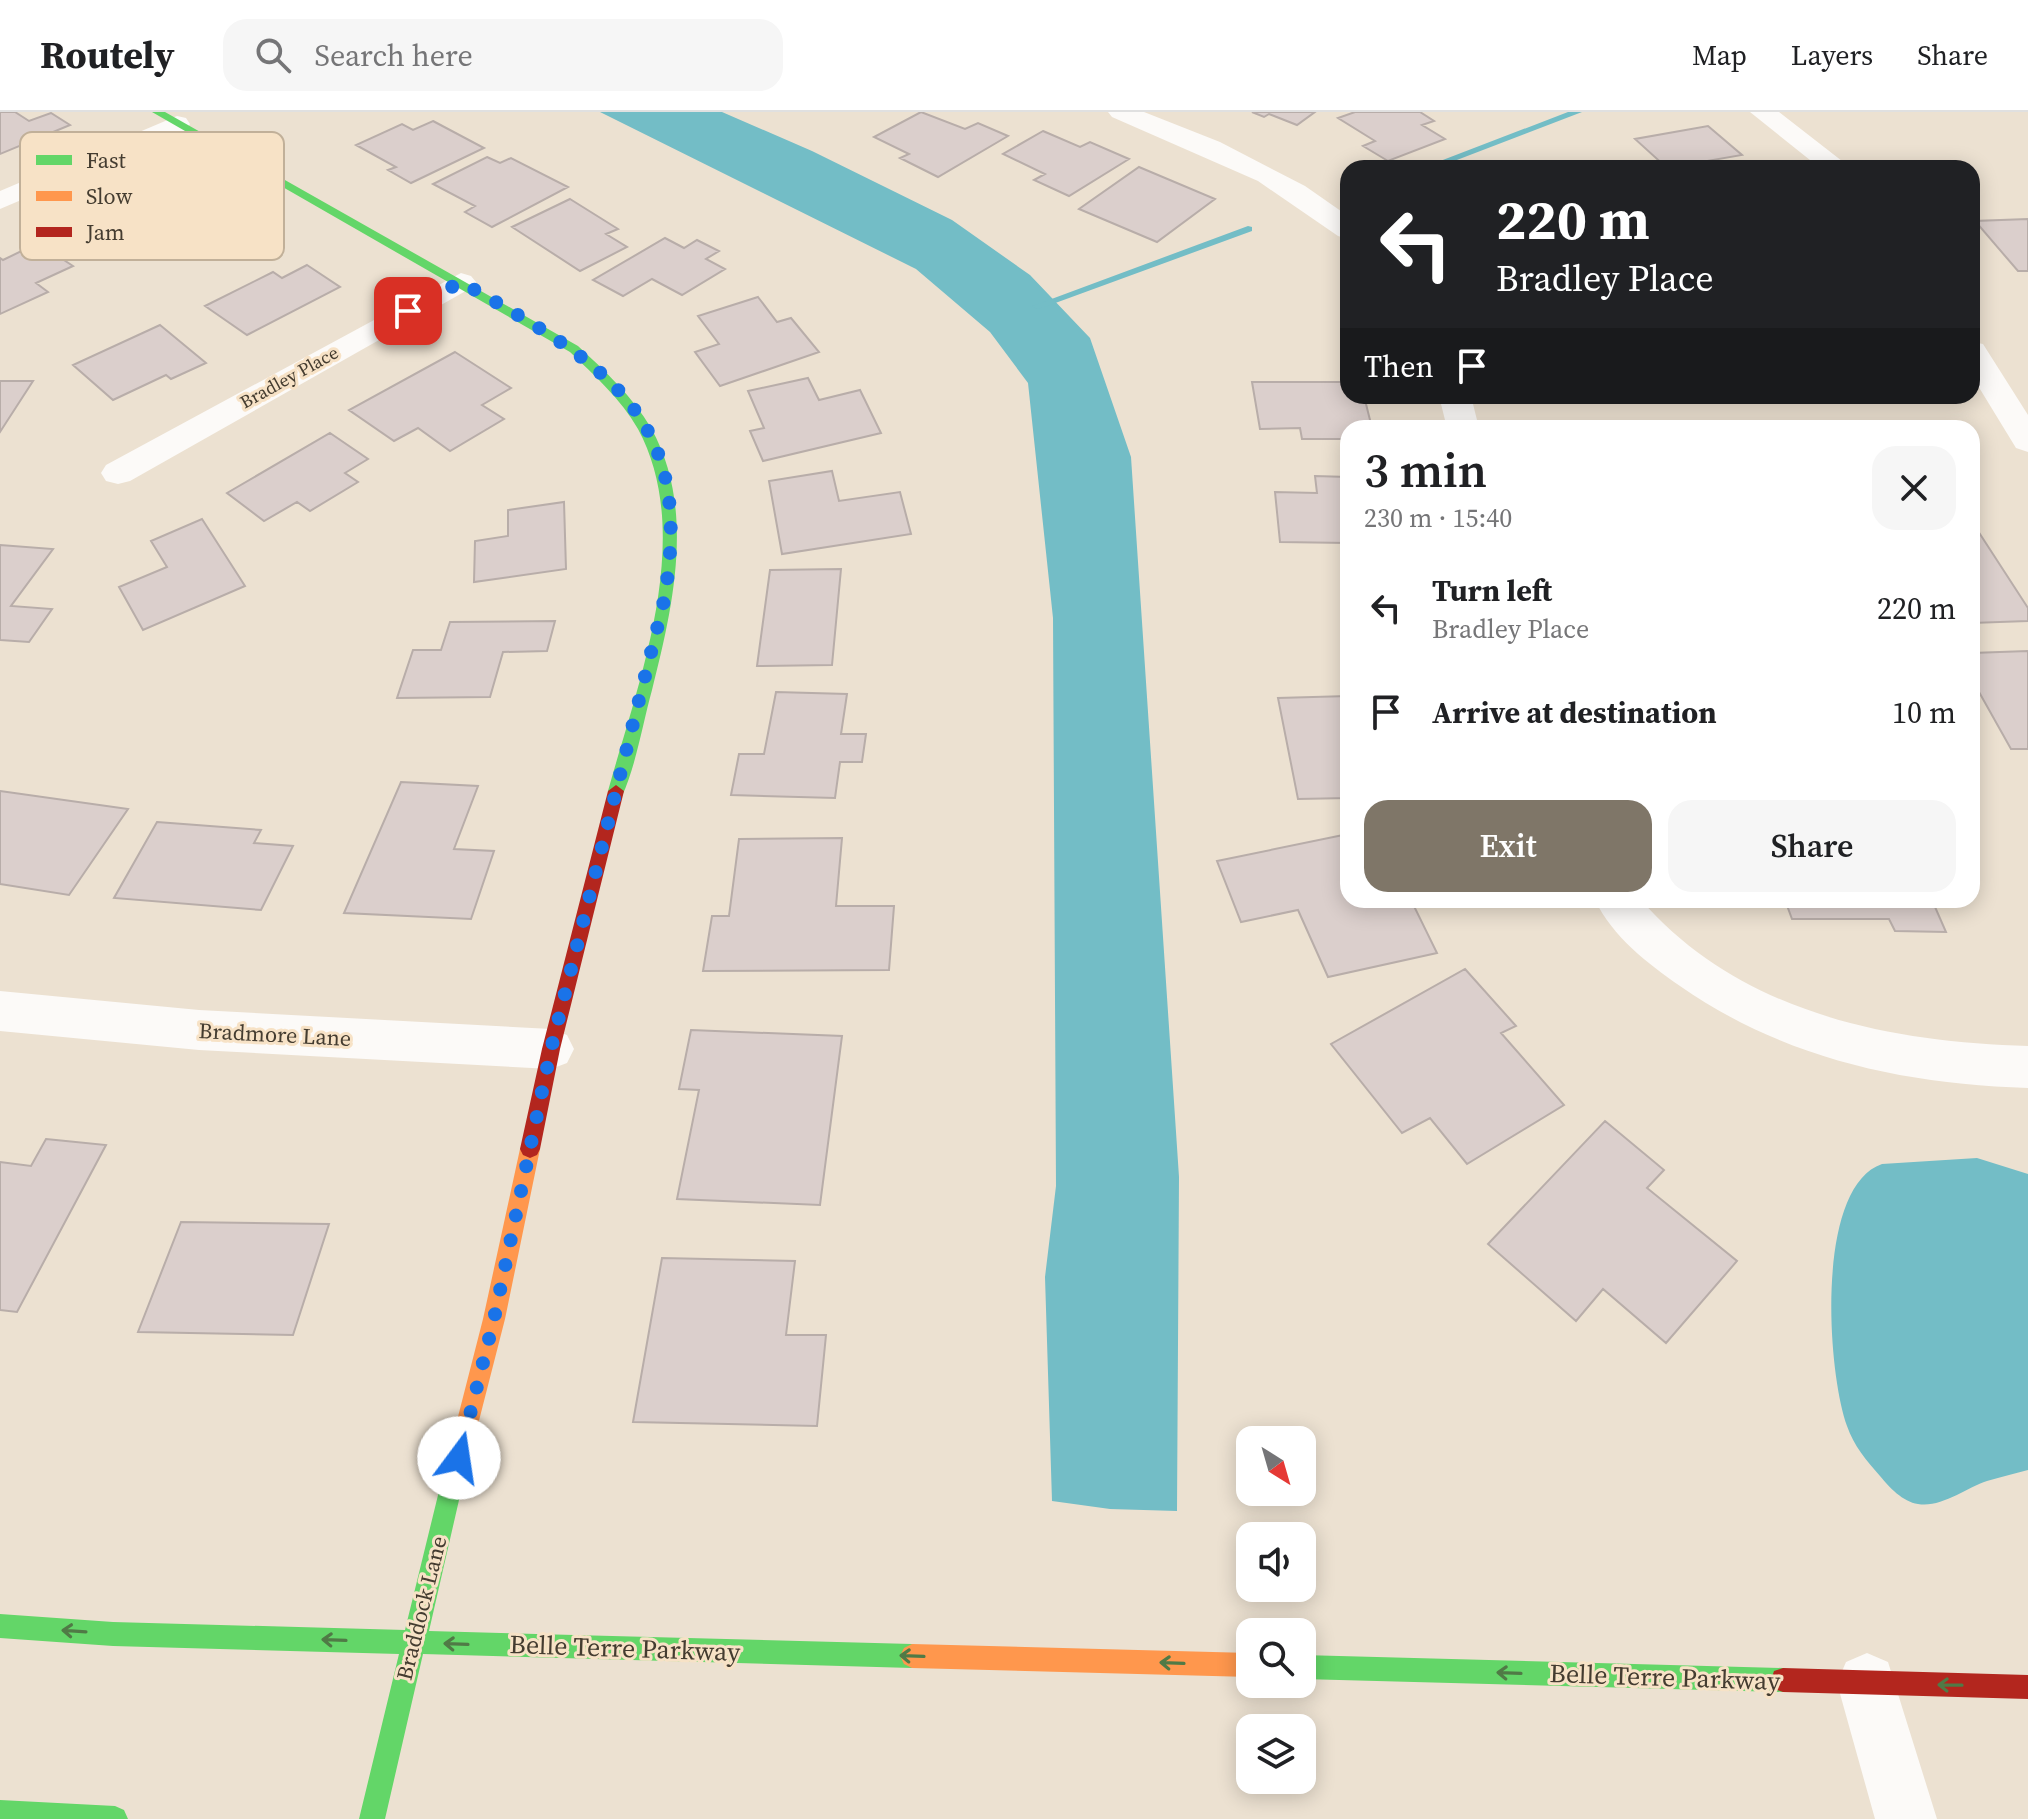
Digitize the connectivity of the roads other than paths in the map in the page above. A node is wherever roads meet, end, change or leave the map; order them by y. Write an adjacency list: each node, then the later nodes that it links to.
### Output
1 (1121, 112): 10 (street)
2 (1763, 112): 6 (street)
3 (167, 118): 4 (street); 5 (street, Braddock Lane)
4 (139, 132)
5 (192, 132)
6 (1826, 160)
7 (284, 183): 11 (street, Braddock Lane)
8 (20, 191): 9 (street)
9 (0, 201)
10 (1340, 224)
11 (461, 282): 14 (street, Bradley Place); 17 (street, Braddock Lane)
12 (1980, 364): 13 (street)
13 (2028, 441)
14 (118, 473)
15 (1623, 908): 18 (street)
16 (0, 1011): 17 (street, Bradmore Lane)
17 (551, 1049): 20 (street, Braddock Lane)
18 (2028, 1067)
19 (0, 1626): 20 (street, Belle Terre Parkway, one-way to 19)
20 (412, 1642): 21 (street, Belle Terre Parkway, one-way to 20); 27 (street, Braddock Lane)
21 (1236, 1665)
22 (1316, 1667): 23 (street, Belle Terre Parkway, one-way to 22)
23 (1867, 1683): 24 (street, Belle Terre Parkway, one-way to 23); 28 (street)
24 (2028, 1687)
25 (0, 1813): 26 (street)
26 (115, 1819)
27 (372, 1819)
28 (1906, 1819)

